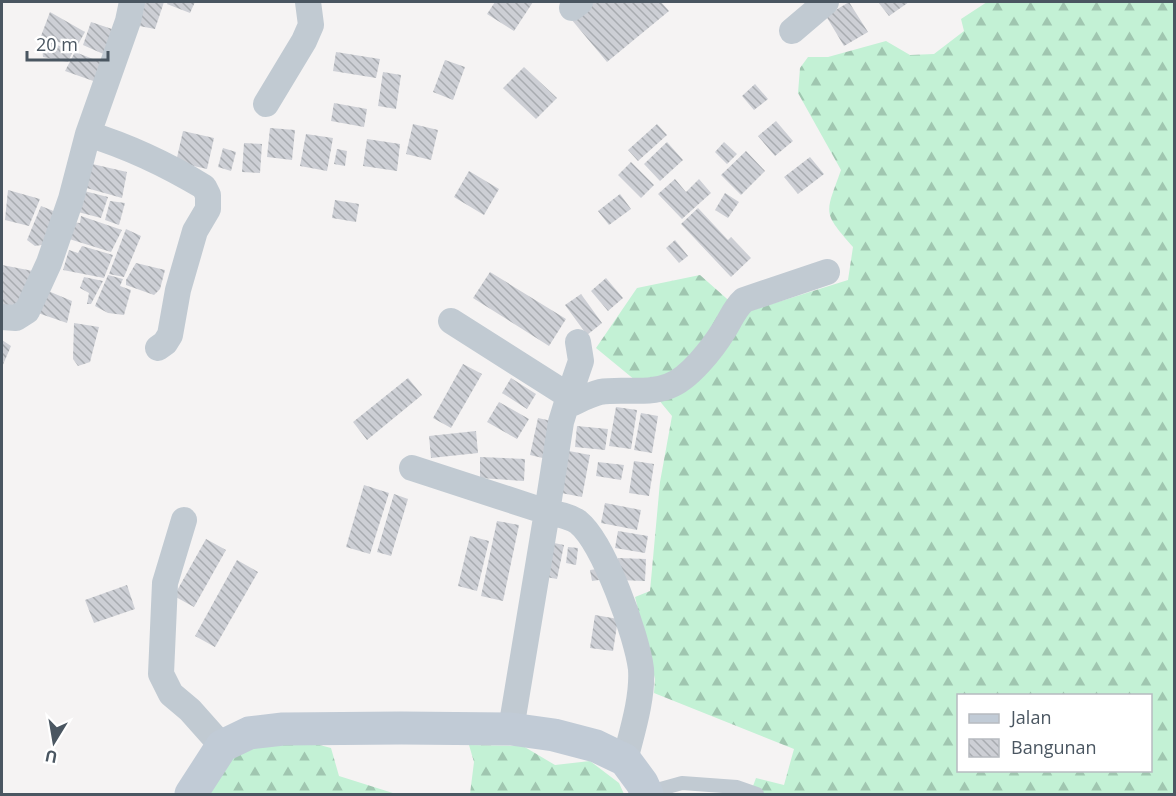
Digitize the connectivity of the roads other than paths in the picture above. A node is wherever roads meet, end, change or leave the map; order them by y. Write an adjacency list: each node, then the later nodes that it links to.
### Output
1 (132, 2): 6 (street)
2 (308, 2): 5 (street)
3 (826, 2): 4 (street)
4 (792, 31)
5 (266, 104)
6 (88, 134): 8 (street); 11 (street)
7 (827, 272): 12 (street)
8 (2, 317)
9 (451, 321): 12 (street)
10 (578, 342): 12 (street)
11 (158, 348)
12 (567, 401): 14 (street)
13 (412, 468): 14 (street)
14 (547, 512): 16 (street); 18 (street)
15 (184, 520): 17 (street)
16 (511, 729): 17 (street); 18 (street)
17 (222, 746): 20 (street)
18 (625, 760): 19 (street)
19 (646, 794): 21 (lane)
20 (191, 795)
21 (757, 795)

